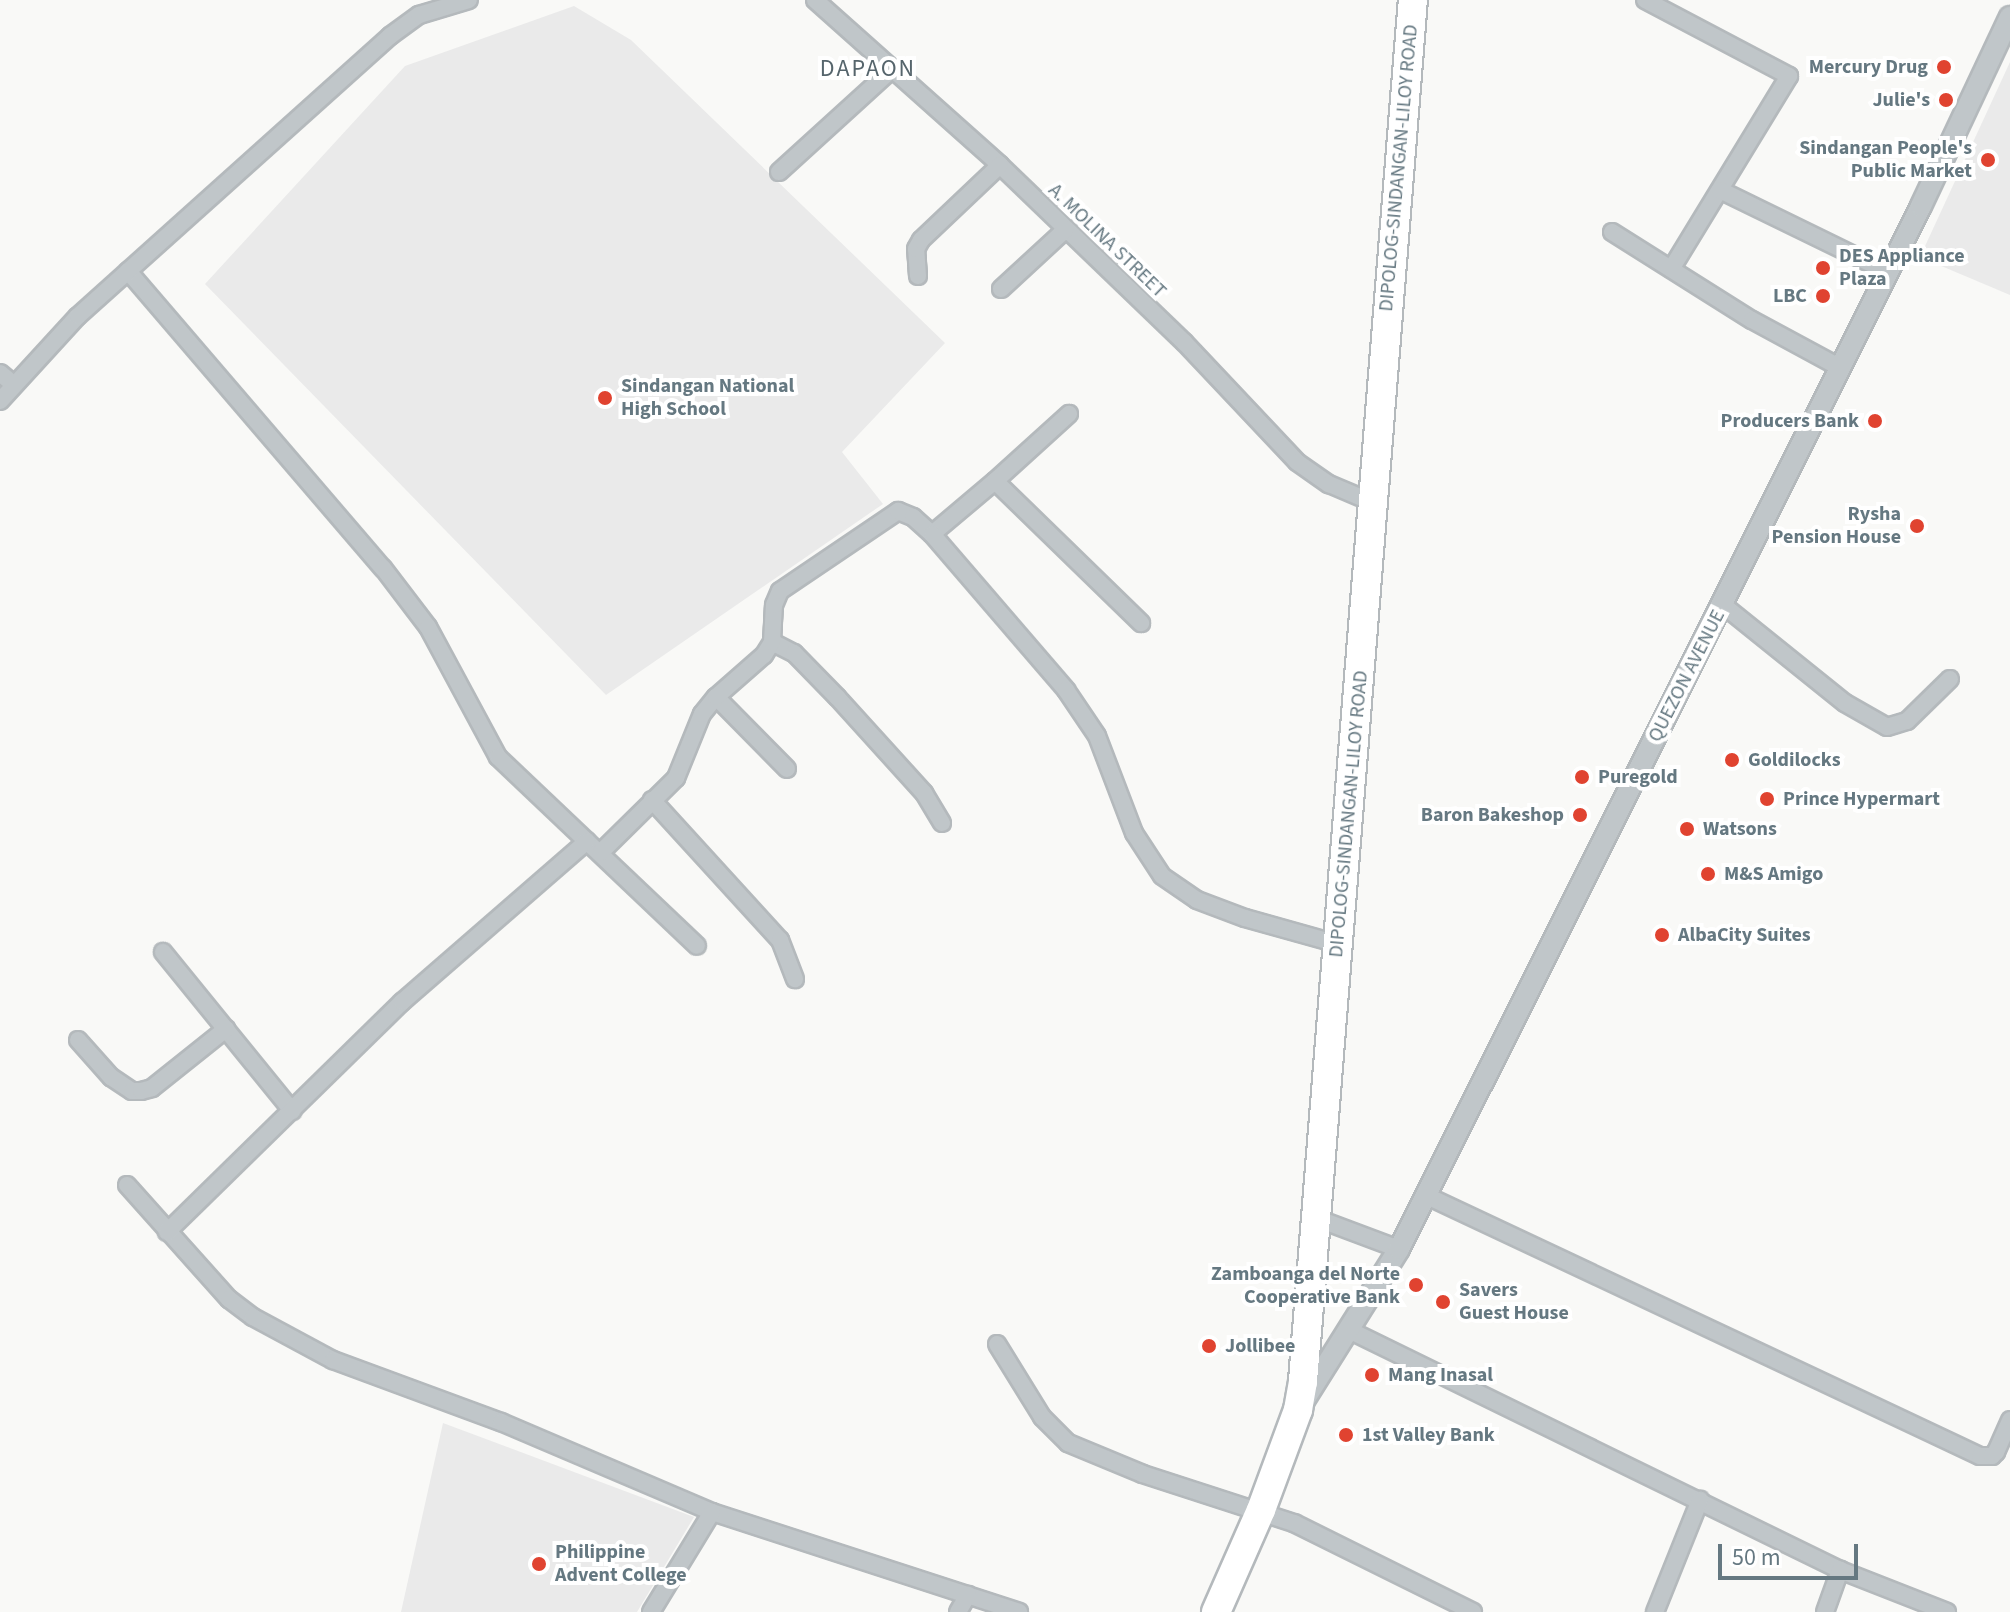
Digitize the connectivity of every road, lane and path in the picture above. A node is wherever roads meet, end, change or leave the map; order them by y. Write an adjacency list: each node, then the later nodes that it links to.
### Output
1 (469, 0): 13 (street)
2 (815, 0): 6 (street, A. MOLINA STREET)
3 (1413, 0): 22 (highway, DIPOLOG-SINDANGAN-LILOY ROAD)
4 (1645, 0): 9 (street)
5 (2010, 17): 14 (street, QUEZON AVENUE)
6 (891, 70): 7 (street, A. MOLINA STREET); 8 (street)
7 (1000, 165): 10 (street, A. MOLINA STREET); 15 (street)
8 (779, 172)
9 (1720, 190): 12 (street); 14 (street)
10 (1066, 229): 16 (street); 22 (street, A. MOLINA STREET)
11 (1612, 232): 12 (street)
12 (1671, 269): 17 (street)
13 (128, 271): 18 (street); 32 (street)
14 (1886, 271): 17 (street, QUEZON AVENUE)
15 (918, 276)
16 (1001, 289)
17 (1837, 366): 24 (street, QUEZON AVENUE)
18 (7, 379): 19 (street)
19 (0, 401)
20 (1069, 414): 21 (street)
21 (995, 481): 23 (street); 25 (street)
22 (1374, 503): 34 (highway, DIPOLOG-SINDANGAN-LILOY ROAD)
23 (932, 534): 26 (street); 34 (street)
24 (1723, 605): 27 (street); 42 (street, QUEZON AVENUE)
25 (1141, 623)
26 (772, 642): 28 (street); 31 (street)
27 (1950, 679)
28 (716, 697): 29 (street); 30 (street)
29 (787, 769)
30 (652, 800): 33 (street); 37 (street)
31 (942, 823)
32 (587, 841): 33 (street); 40 (street)
33 (600, 853): 35 (street)
34 (1338, 944): 43 (highway, DIPOLOG-SINDANGAN-LILOY ROAD)
35 (697, 946)
36 (163, 952): 38 (street)
37 (795, 979)
38 (226, 1029): 39 (street); 40 (street)
39 (78, 1040)
40 (292, 1111): 44 (street)
41 (127, 1185): 44 (street)
42 (1425, 1195): 45 (street, QUEZON AVENUE); 49 (street)
43 (1316, 1218): 45 (street); 48 (highway, DIPOLOG-SINDANGAN-LILOY ROAD)
44 (167, 1232): 52 (street)
45 (1399, 1249): 46 (street, QUEZON AVENUE)
46 (1351, 1331): 48 (street, QUEZON AVENUE); 50 (street)
47 (997, 1344): 51 (street)
48 (1298, 1410): 51 (highway, DIPOLOG-SINDANGAN-LILOY ROAD)
49 (2010, 1420)
50 (1700, 1500): 53 (street); 60 (street)
51 (1261, 1510): 58 (highway, DIPOLOG-SINDANGAN-LILOY ROAD); 59 (street)
52 (712, 1512): 54 (street); 55 (street)
53 (1840, 1570): 61 (street); 62 (street)
54 (968, 1595): 56 (street); 57 (street)
55 (651, 1612)
56 (958, 1612)
57 (1019, 1612)
58 (1216, 1612)
59 (1473, 1612)
60 (1655, 1612)
61 (1825, 1612)
62 (1947, 1612)

